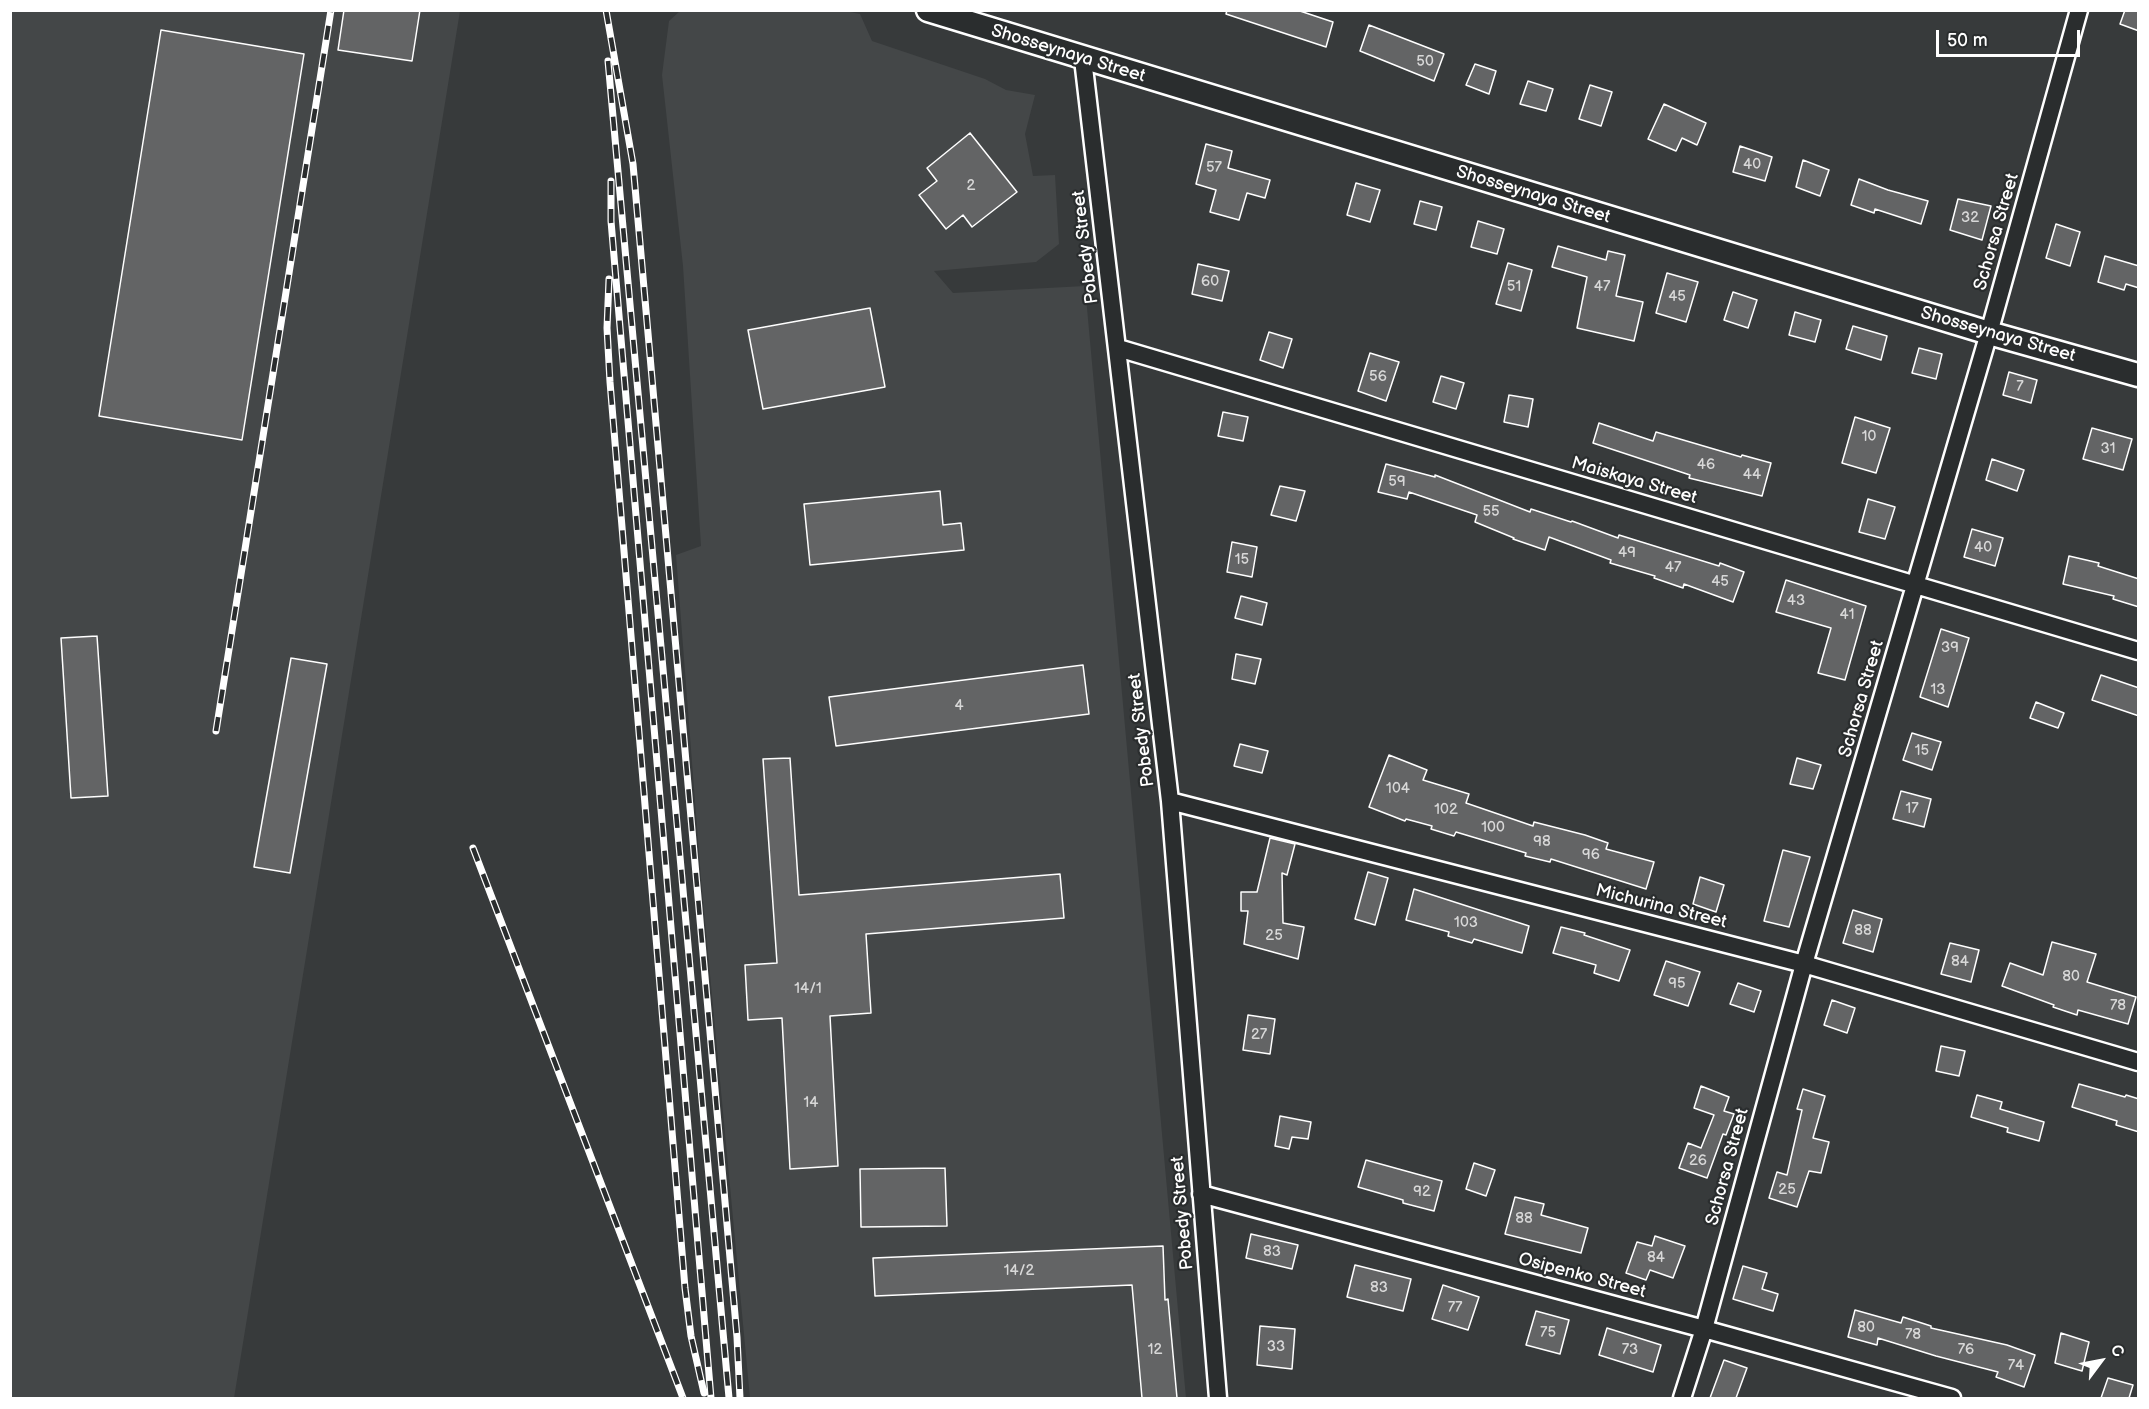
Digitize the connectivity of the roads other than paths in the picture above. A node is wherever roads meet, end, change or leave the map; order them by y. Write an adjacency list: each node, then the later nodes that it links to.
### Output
1 (2079, 10): 4 (street, Schorsa Street)
2 (931, 11): 3 (main road, Shosseynaya Street)
3 (1083, 59): 4 (main road, Shosseynaya Street); 5 (street, Pobedy Street)
4 (1989, 333): 6 (main road, Shosseynaya Street); 7 (street, Schorsa Street)
5 (1118, 348): 7 (street, Maiskaya Street); 9 (street, Pobedy Street)
6 (2139, 375)
7 (1916, 585): 8 (street, Maiskaya Street); 10 (street, Schorsa Street)
8 (2139, 651)
9 (1170, 801): 10 (street, Michurina Street); 12 (street, Pobedy Street)
10 (1804, 964): 11 (street, Michurina Street); 13 (street, Schorsa Street)
11 (2139, 1062)
12 (1201, 1194): 13 (street, Osipenko Street); 14 (street, Pobedy Street)
13 (1704, 1329): 15 (street, Schorsa Street); 16 (street, Osipenko Street)
14 (1218, 1398)
15 (1682, 1398)
16 (1952, 1398)

